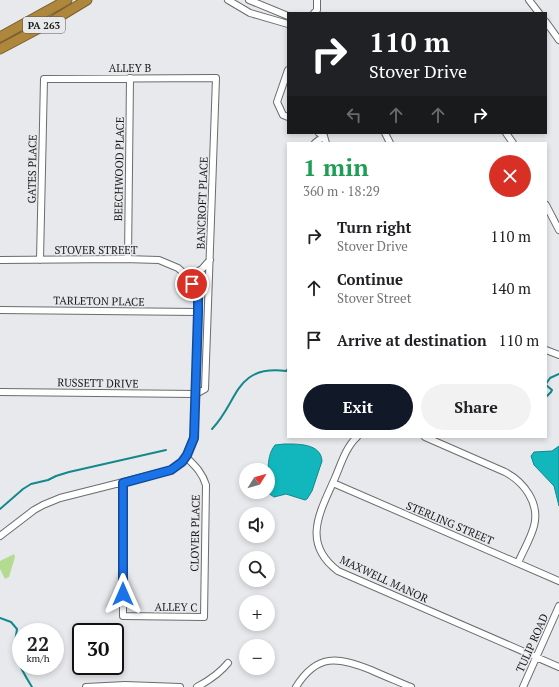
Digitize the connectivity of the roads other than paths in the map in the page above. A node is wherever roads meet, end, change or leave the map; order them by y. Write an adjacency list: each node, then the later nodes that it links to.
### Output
1 (68, 0): 12 (highway, PA 263)
2 (87, 0): 14 (highway, PA 263)
3 (228, 0): 11 (street)
4 (249, 0): 9 (street)
5 (317, 0): 7 (street)
6 (529, 0): 8 (street)
7 (315, 12)
8 (538, 12)
9 (287, 16)
10 (547, 23): 13 (street)
11 (287, 24)
12 (0, 37)
13 (559, 40)
14 (0, 49)
15 (287, 73): 19 (street)
16 (130, 78): 17 (street, ALLEY B); 18 (street, ALLEY B); 24 (street, BEECHWOOD PLACE)
17 (216, 78): 27 (street, BANCROFT PLACE)
18 (44, 79): 26 (street, GATES PLACE)
19 (287, 117)
20 (322, 134): 21 (street)
21 (316, 142)
22 (547, 207): 23 (street)
23 (559, 230)
24 (128, 259): 26 (street, STOVER STREET); 28 (street, STOVER STREET)
25 (0, 260): 26 (street, STOVER STREET)
26 (40, 260)
27 (210, 260): 28 (street); 34 (street, BANCROFT PLACE)
28 (188, 277): 30 (street, STOVER STREET)
29 (0, 310): 30 (street, TARLETON PLACE)
30 (198, 312): 34 (street, STOVER STREET)
31 (547, 350): 32 (street)
32 (559, 356)
33 (0, 392): 34 (street, RUSSETT DRIVE)
34 (196, 394): 37 (street, STOVER STREET)
35 (356, 438): 39 (street, MAXWELL MANOR)
36 (427, 438): 41 (street)
37 (186, 457): 38 (street); 44 (street, CLOVER PLACE)
38 (123, 483): 40 (street); 44 (street, ALLEY C)
39 (333, 483): 41 (street, STERLING STREET); 46 (street, MAXWELL MANOR)
40 (0, 536)
41 (518, 563): 42 (street, STERLING STREET)
42 (559, 582)
43 (559, 606): 45 (street, TULIP ROAD)
44 (204, 618)
45 (556, 620): 46 (street, TULIP ROAD)
46 (536, 657): 48 (street, MAXWELL MANOR); 55 (street, TULIP ROAD)
47 (228, 663): 52 (street)
48 (559, 667)
49 (86, 687): 50 (street)
50 (116, 687): 51 (street)
51 (180, 687)
52 (196, 687)
53 (296, 687): 54 (street)
54 (411, 687)
55 (523, 687)

